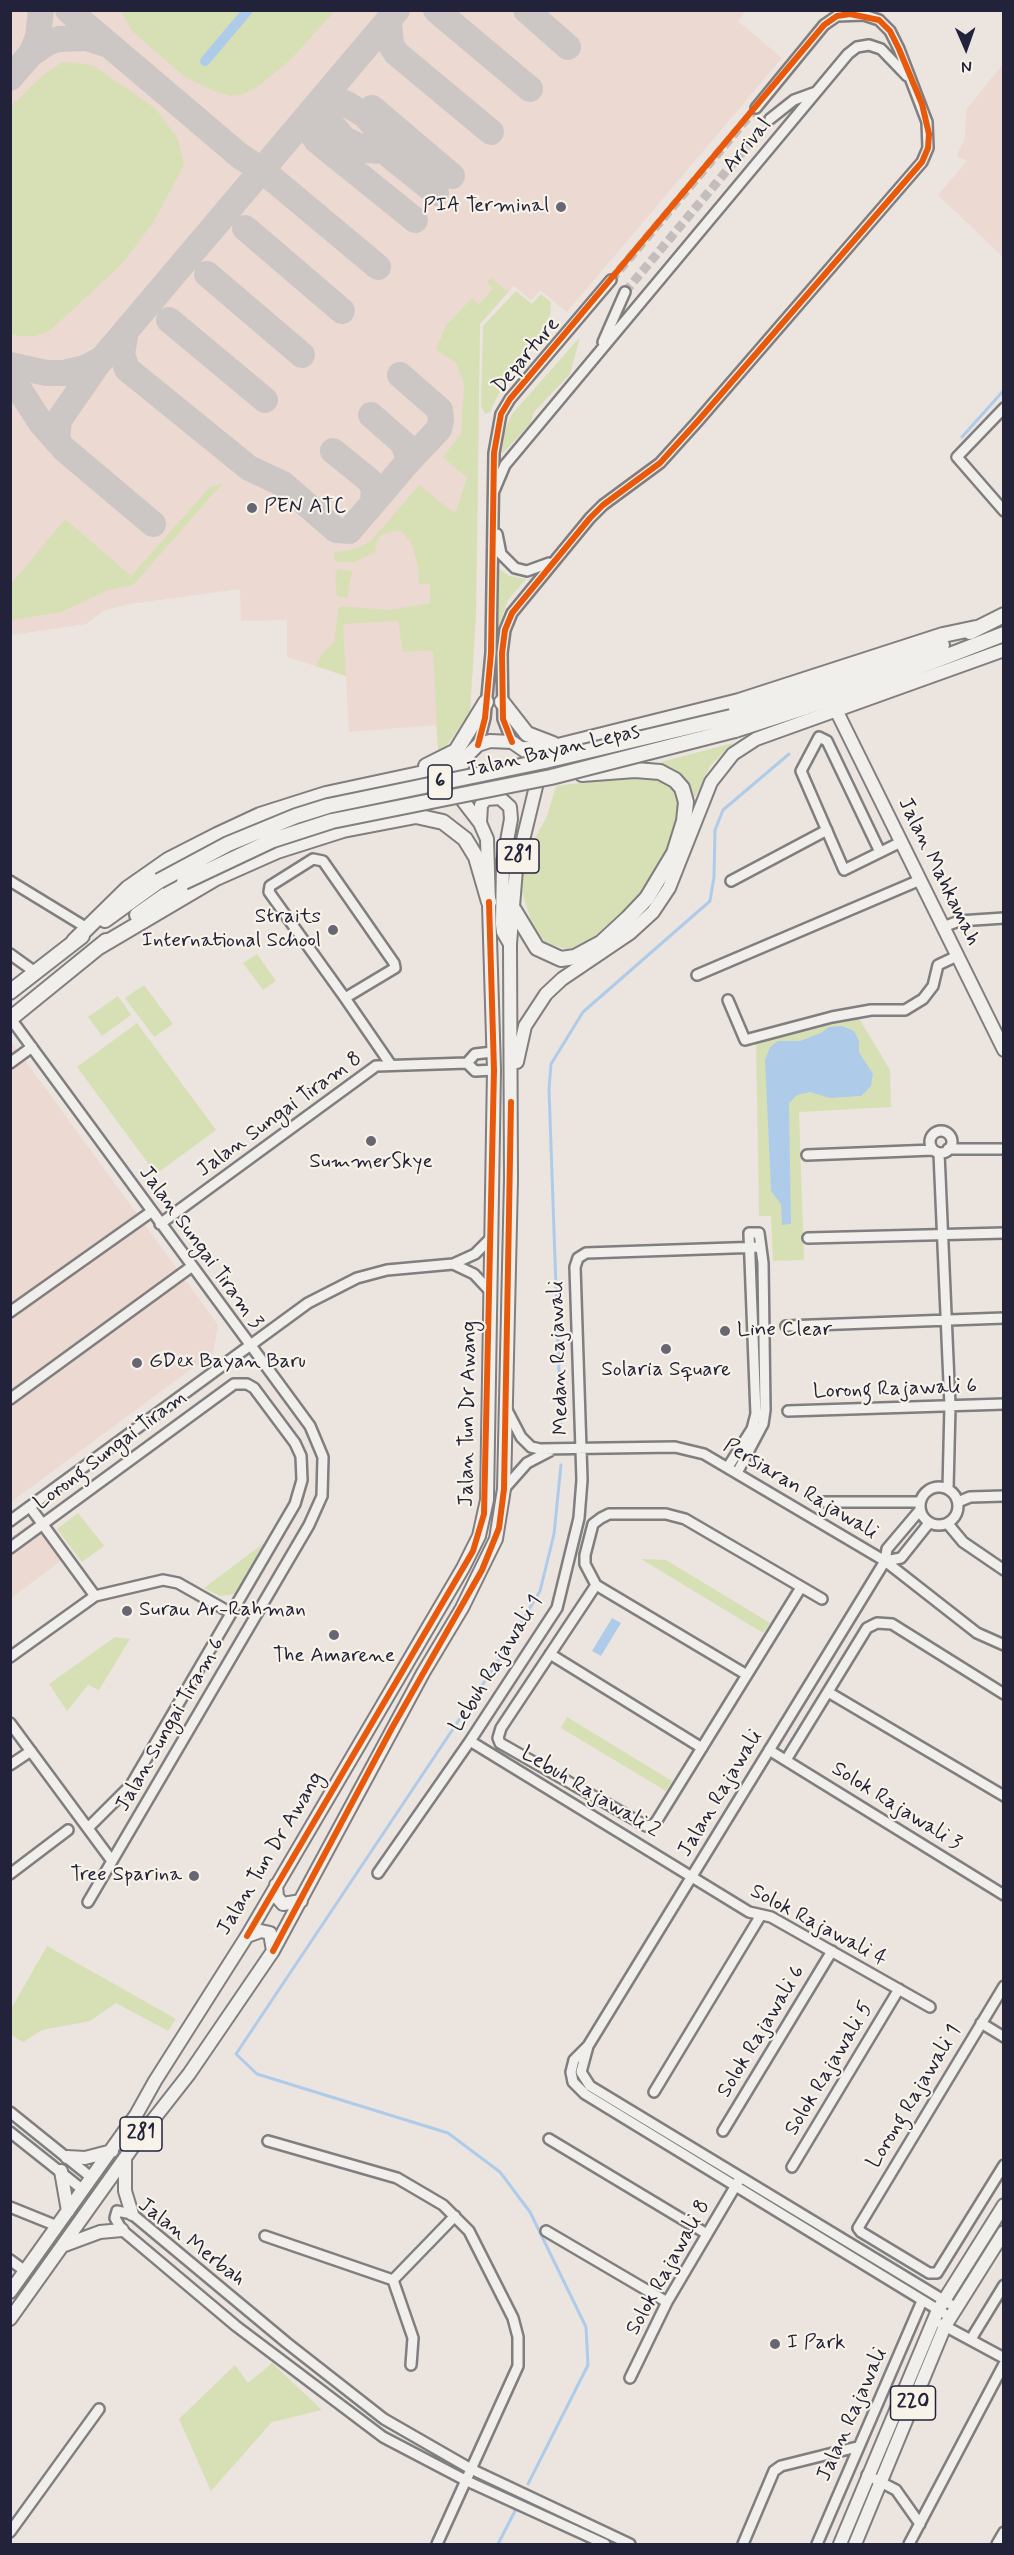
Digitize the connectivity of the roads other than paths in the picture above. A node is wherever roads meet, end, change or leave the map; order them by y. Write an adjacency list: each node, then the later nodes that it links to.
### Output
1 (913, 82): 2 (street, Arrival); 3 (street); 12 (street)
2 (817, 92): 4 (street); 7 (street, Arrival)
3 (756, 108)
4 (770, 119)
5 (611, 280): 9 (street, Departure)
6 (625, 292): 7 (street, Arrival)
7 (598, 352): 9 (street, Arrival)
8 (1004, 408): 10 (street)
9 (494, 491): 11 (street, Departure)
10 (1004, 511)
11 (493, 514): 12 (street); 17 (street)
12 (554, 561): 18 (street)
13 (1004, 615): 14 (highway, Jalan Bayan Lepas / 6)
14 (976, 628): 20 (highway, Jalan Bayan Lepas / 6); 23 (highway)
15 (1004, 633): 20 (highway, Jalan Bayan Lepas / 6)
16 (1004, 650): 19 (main road)
17 (486, 702): 21 (street); 26 (highway)
18 (502, 702): 22 (street); 23 (highway)
19 (837, 712): 29 (main road, Jalan Mahkamah); 57 (main road)
20 (733, 723): 25 (highway, Jalan Bayan Lepas / 6, bridge); 39 (highway, Jalan Bayan Lepas / 6, bridge)
21 (478, 745): 22 (main road); 24 (main road, Jalan Tun Dr Awang / 281)
22 (519, 745): 23 (highway); 35 (main road, Jalan Tun Dr Awang / 281)
23 (558, 746)
24 (464, 761): 26 (highway); 27 (main road, Jalan Tun Dr Awang / 281)
25 (551, 777): 35 (highway, bridge); 41 (highway, Jalan Bayan Lepas / 6, bridge)
26 (394, 779): 38 (highway)
27 (480, 823): 34 (main road, Jalan Tun Dr Awang / 281); 40 (main road)
28 (827, 830): 30 (street); 30 (street); 33 (street)
29 (901, 842): 30 (street); 31 (main road, Jalan Mahkamah)
30 (880, 852)
31 (920, 880): 37 (main road, Jalan Mahkamah); 45 (street)
32 (10, 881): 38 (street)
33 (731, 881)
34 (489, 902): 41 (highway); 52 (main road, Jalan Tun Dr Awang / 281)
35 (514, 910): 40 (main road, Jalan Tun Dr Awang / 281)
36 (1004, 918): 37 (street)
37 (943, 927): 43 (main road, Jalan Mahkamah)
38 (87, 928): 39 (highway)
39 (74, 941): 44 (highway, Jalan Bayan Lepas / 6)
40 (510, 944): 57 (main road, Jalan Tun Dr Awang / 281)
41 (99, 947): 49 (highway, Jalan Bayan Lepas / 6)
42 (10, 954): 44 (street)
43 (957, 956): 48 (street); 51 (main road, Jalan Mahkamah)
44 (35, 972): 46 (highway, Jalan Bayan Lepas / 6)
45 (697, 975)
46 (10, 992)
47 (345, 998): 47 (street); 55 (street)
48 (728, 1000)
49 (11, 1019): 50 (street, Jalan Sungai Tiram 3)
50 (32, 1047): 54 (street); 61 (street, Jalan Sungai Tiram 3)
51 (1004, 1050)
52 (493, 1052): 53 (street, Jalan Sungai Tiram 8); 56 (main road, Jalan Tun Dr Awang / 281)
53 (467, 1063): 55 (street, Jalan Sungai Tiram 8); 56 (street, Jalan Sungai Tiram 8)
54 (10, 1064)
55 (391, 1065): 62 (street, Jalan Sungai Tiram 8)
56 (494, 1070): 66 (main road, Jalan Tun Dr Awang / 281)
57 (511, 1102): 79 (main road, Jalan Tun Dr Awang / 281)
58 (1004, 1149): 59 (street)
59 (940, 1151): 60 (street); 64 (street)
60 (807, 1155)
61 (151, 1212): 62 (street, Jalan Sungai Tiram 3); 72 (street)
62 (160, 1224): 70 (street, Jalan Sungai Tiram 3)
63 (1004, 1233): 64 (street)
64 (943, 1234): 65 (street); 74 (street)
65 (808, 1238)
66 (489, 1240): 69 (street); 71 (main road, Jalan Tun Dr Awang / 281)
67 (750, 1247): 68 (street, Medan Rajawali); 68 (street); 82 (street, Medan Rajawali); 84 (street)
68 (761, 1247): 85 (street)
69 (453, 1264): 71 (street); 76 (street)
70 (191, 1268): 76 (street, Jalan Sungai Tiram 3); 77 (street)
71 (488, 1289): 127 (main road, Jalan Tun Dr Awang / 281)
72 (10, 1312)
73 (1004, 1318): 74 (street)
74 (947, 1320): 75 (street); 80 (street)
75 (786, 1326)
76 (250, 1346): 92 (street, Jalan Sungai Tiram 3); 123 (street, Jalan Sungai Tiram 6)
77 (10, 1399)
78 (1004, 1404): 80 (street, Lorong Rajawali 6)
79 (504, 1405): 83 (street, Persiaran Rajawali); 86 (main road, Jalan Tun Dr Awang / 281)
80 (951, 1406): 81 (street, Lorong Rajawali 6); 87 (street)
81 (788, 1411)
82 (581, 1450): 83 (street, Persiaran Rajawali); 84 (street, Persiaran Rajawali); 104 (street, Lebuh Rajawali 1)
83 (550, 1451): 86 (street, Persiaran Rajawali)
84 (728, 1467): 85 (street, Persiaran Rajawali)
85 (737, 1473): 98 (street, Persiaran Rajawali)
86 (504, 1489): 129 (main road, Jalan Tun Dr Awang / 281)
87 (948, 1489): 90 (street); 91 (street)
88 (1004, 1496): 90 (street)
89 (824, 1502): 91 (street)
90 (958, 1502): 96 (street)
91 (920, 1506): 94 (street); 98 (street, Jalan Rajawali)
92 (30, 1507): 93 (street, Jalan Sungai Tiram 3); 95 (street)
93 (10, 1521)
94 (929, 1523): 96 (street); 98 (street, Jalan Rajawali)
95 (42, 1524): 97 (street, Lorong Sungai Tiram); 102 (street); 105 (street, Lorong Sungai Tiram)
96 (948, 1524): 99 (street)
97 (10, 1548)
98 (885, 1561): 107 (street, Persiaran Rajawali); 117 (street, Jalan Rajawali)
99 (1004, 1570)
100 (596, 1585): 101 (street); 106 (street); 110 (street)
101 (800, 1589): 103 (street); 110 (street)
102 (95, 1596): 105 (street); 109 (street)
103 (822, 1599)
104 (557, 1608): 106 (street); 114 (street, Lebuh Rajawali 1)
105 (231, 1613): 121 (street, Lorong Sungai Tiram)
106 (574, 1617): 108 (street)
107 (1004, 1645)
108 (550, 1654): 115 (street); 115 (street)
109 (10, 1657)
110 (747, 1675): 115 (street)
111 (828, 1692): 112 (street); 118 (street); 120 (street)
112 (1004, 1694)
113 (10, 1723): 116 (street)
114 (470, 1742): 124 (street, Lebuh Rajawali 1); 126 (street, Lebuh Rajawali 2)
115 (702, 1748)
116 (31, 1750): 119 (street); 121 (street)
117 (769, 1750): 118 (street, Solok Rajawali 3); 126 (street, Jalan Rajawali)
118 (786, 1760): 128 (street, Solok Rajawali 3)
119 (10, 1765)
120 (1004, 1796)
121 (88, 1828): 123 (street)
122 (69, 1830): 125 (street)
123 (112, 1861): 130 (street, Jalan Sungai Tiram 6)
124 (378, 1873)
125 (10, 1874)
126 (692, 1875): 131 (street, Solok Rajawali 4); 153 (street, Jalan Rajawali)
127 (276, 1885): 129 (main road); 132 (main road, Jalan Tun Dr Awang / 281)
128 (1004, 1895)
129 (301, 1901): 133 (main road, Jalan Tun Dr Awang / 281)
130 (88, 1902)
131 (761, 1916): 134 (street, Solok Rajawali 4); 140 (street)
132 (247, 1936): 133 (main road); 146 (main road, Jalan Tun Dr Awang / 281)
133 (273, 1951): 148 (main road, Jalan Tun Dr Awang / 281)
134 (832, 1951): 136 (street, Solok Rajawali 4); 143 (street, Solok Rajawali 6)
135 (1004, 1986): 138 (street, Lorong Rajawali 1)
136 (899, 1989): 137 (street, Solok Rajawali 4); 150 (street, Solok Rajawali 5)
137 (930, 2007)
138 (981, 2023): 139 (street); 149 (street, Lorong Rajawali 1)
139 (1004, 2037)
140 (654, 2092)
141 (10, 2112): 147 (street)
142 (10, 2132): 151 (street)
143 (723, 2132)
144 (549, 2139): 164 (street)
145 (268, 2141): 159 (street)
146 (112, 2151): 147 (main road); 152 (main road, Jalan Tun Dr Awang / 281)
147 (67, 2157): 152 (street)
148 (125, 2160): 158 (main road); 166 (main road, Jalan Tun Dr Awang / 281)
149 (1004, 2165)
150 (792, 2167)
151 (61, 2171): 154 (street); 157 (main road)
152 (92, 2178): 154 (main road, Jalan Tun Dr Awang / 281)
153 (738, 2181): 164 (street, Solok Rajawali 8); 172 (street, Jalan Rajawali); 174 (street, Jalan Rajawali)
154 (83, 2190): 157 (main road, Jalan Tun Dr Awang / 281)
155 (1004, 2205): 174 (main road, 220)
156 (10, 2207): 160 (street)
157 (68, 2211): 160 (main road, Jalan Tun Dr Awang / 281)
158 (132, 2214): 161 (street, Jalan Merbah); 184 (street, Jalan Merbah)
159 (454, 2216): 169 (street); 184 (street)
160 (57, 2226): 168 (main road, Jalan Tun Dr Awang / 281)
161 (122, 2230): 166 (main road); 186 (street, Jalan Merbah)
162 (546, 2231): 173 (street)
163 (1004, 2232): 175 (main road, 220)
164 (707, 2234): 173 (street, Solok Rajawali 8)
165 (265, 2236): 169 (street)
166 (65, 2245): 176 (main road, Jalan Tun Dr Awang / 281)
167 (10, 2260): 168 (street)
168 (25, 2271): 171 (main road, Jalan Tun Dr Awang / 281)
169 (393, 2280): 180 (street)
170 (1004, 2285): 177 (street)
171 (10, 2292)
172 (922, 2301): 174 (street, Jalan Rajawali); 183 (street, Jalan Rajawali)
173 (667, 2302): 181 (street, Solok Rajawali 8)
174 (938, 2310): 175 (street); 175 (street, Jalan Rajawali); 185 (main road, 220)
175 (950, 2317): 177 (street); 187 (main road, 220)
176 (10, 2319)
177 (971, 2339): 178 (street)
178 (1004, 2358)
179 (1004, 2364): 188 (street)
180 (411, 2366)
181 (630, 2378)
182 (99, 2409): 190 (street)
183 (858, 2447): 196 (street); 197 (street, Jalan Rajawali)
184 (471, 2469): 186 (street); 189 (street, Jalan Merbah)
185 (867, 2475): 187 (street); 198 (main road, 220)
186 (467, 2481): 192 (street, Jalan Merbah); 193 (street)
187 (880, 2481): 188 (street); 199 (main road, 220)
188 (920, 2524): 200 (street)
189 (600, 2530): 192 (street); 195 (street, Jalan Merbah)
190 (10, 2532)
191 (1004, 2532): 201 (street)
192 (594, 2542): 194 (street, Jalan Merbah)
193 (437, 2544)
194 (605, 2544)
195 (630, 2544)
196 (743, 2544)
197 (817, 2544)
198 (840, 2544)
199 (855, 2544)
200 (909, 2544)
201 (997, 2544)

